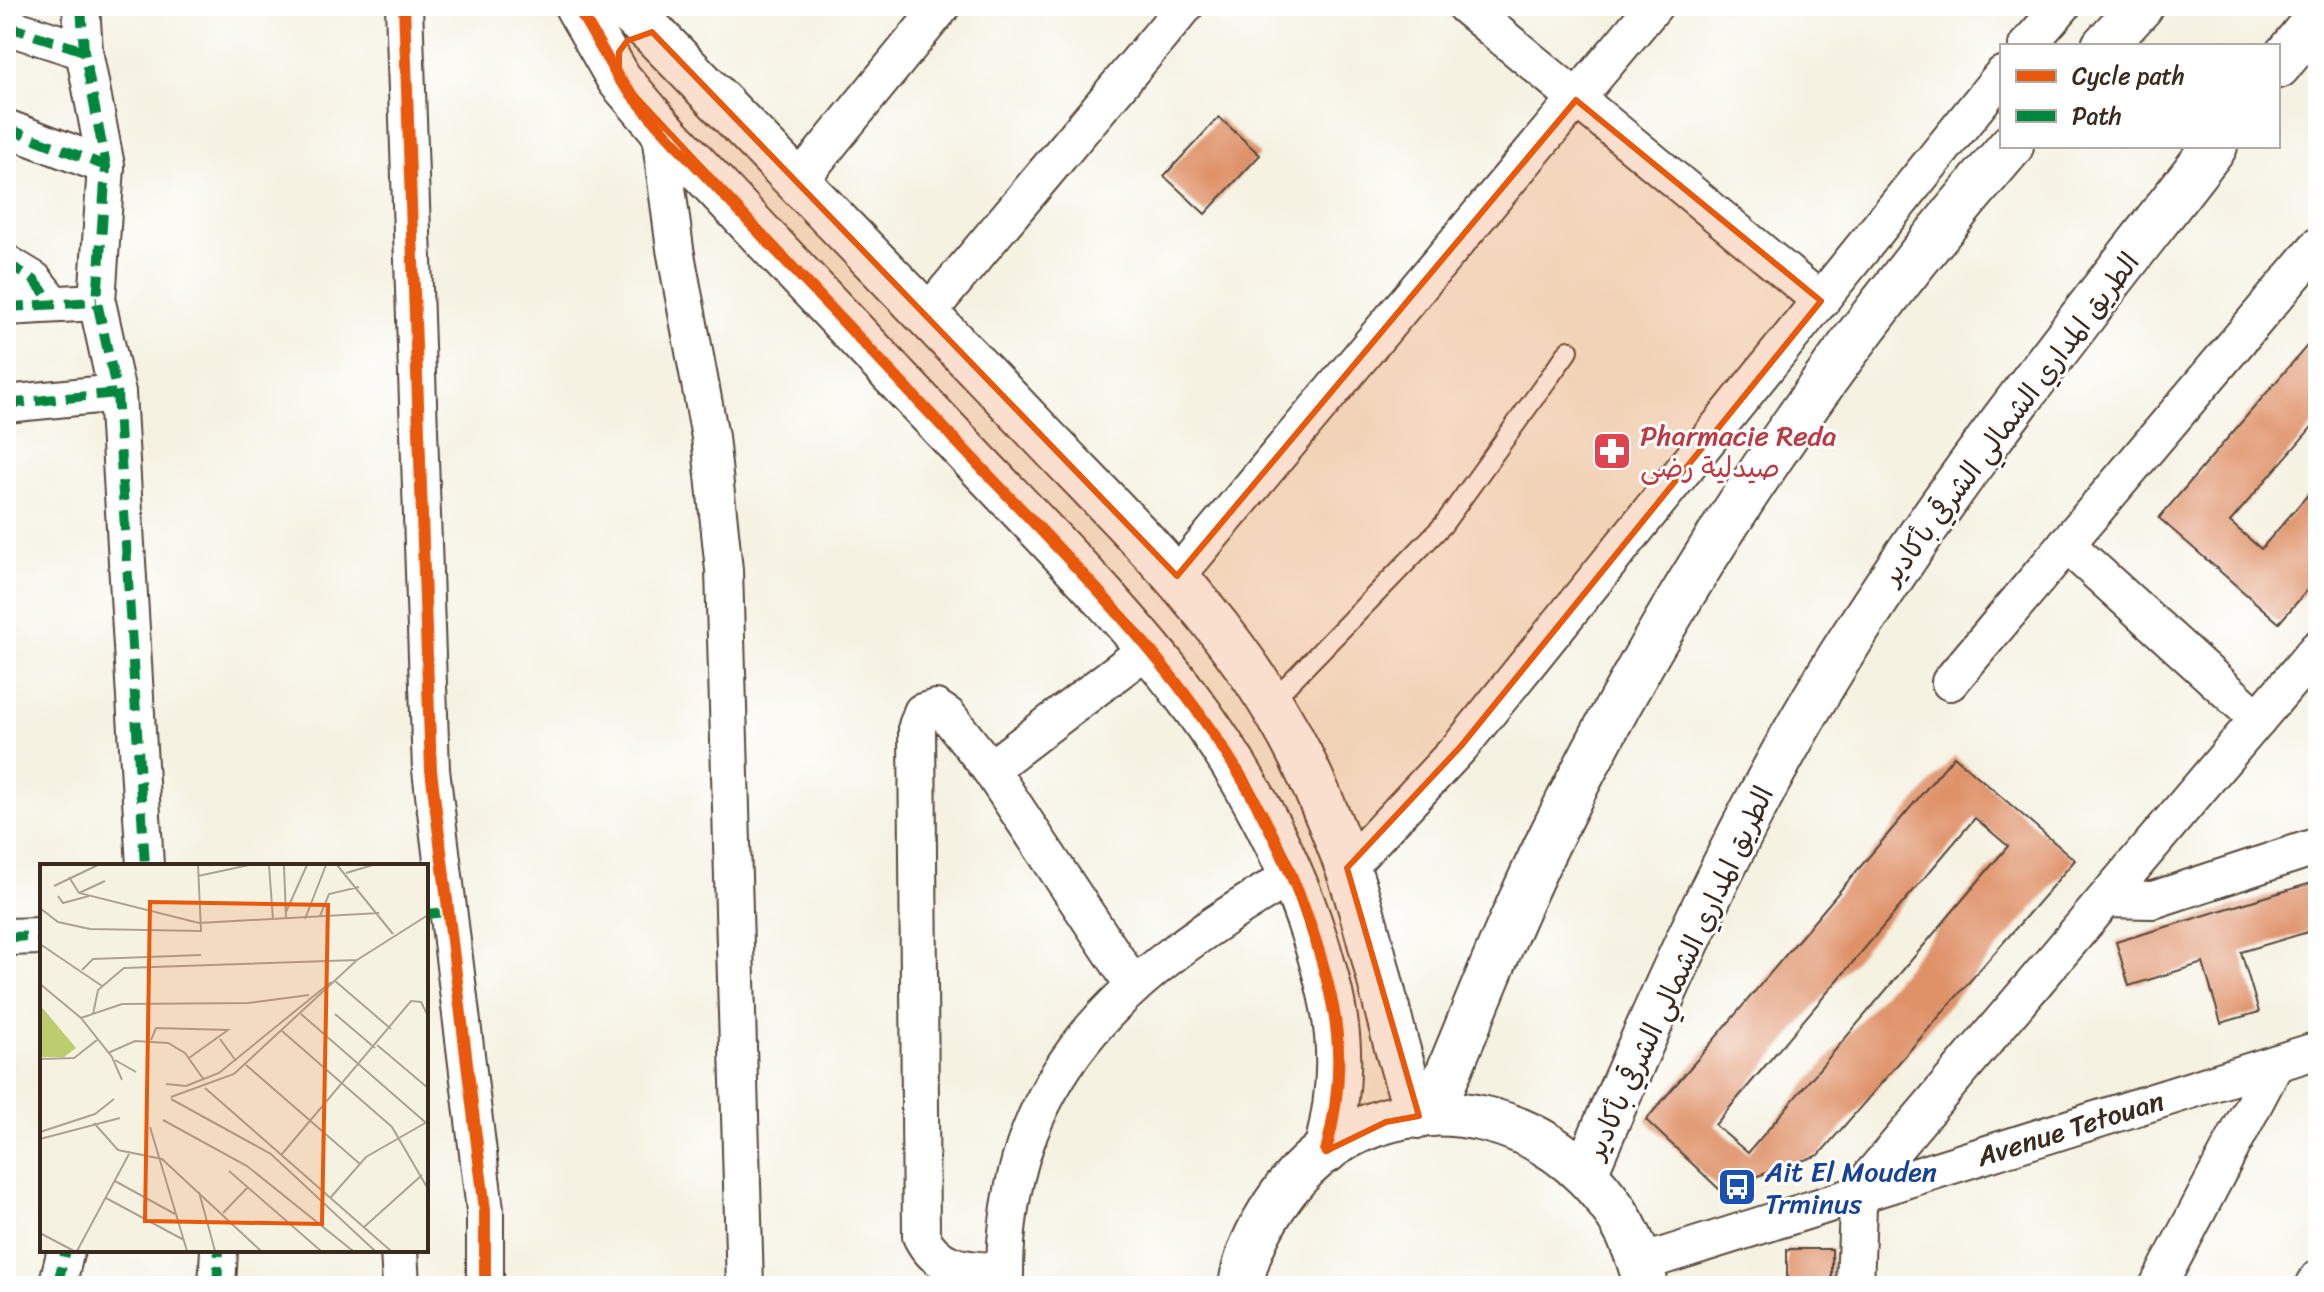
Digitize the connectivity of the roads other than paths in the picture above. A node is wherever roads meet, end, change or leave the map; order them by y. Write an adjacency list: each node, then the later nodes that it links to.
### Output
1 (81, 6): 15 (street)
2 (404, 6): 67 (street)
3 (577, 6): 18 (main road)
4 (942, 6): 25 (street)
5 (1185, 6): 32 (street)
6 (1465, 6): 19 (street)
7 (1654, 6): 19 (street)
8 (2062, 6): 13 (street)
9 (2141, 6): 14 (main road)
10 (2318, 17): 16 (main road)
11 (637, 19): 18 (main road); 25 (main road)
12 (6, 26): 15 (street)
13 (2029, 44)
14 (2106, 44)
15 (84, 51): 24 (street)
16 (2280, 64)
17 (2000, 77): 28 (street)
18 (619, 79): 20 (main road)
19 (1576, 100): 28 (street); 37 (street)
20 (659, 126): 38 (main road); 68 (street)
21 (6, 128): 24 (street)
22 (2009, 148): 54 (main road)
23 (2213, 148): 56 (main road, الطريق المداري الشمالي الشرقي بأكادير)
24 (106, 166): 29 (street)
25 (798, 182): 32 (main road)
26 (2318, 246): 36 (street)
27 (6, 263): 30 (street)
28 (1821, 301): 46 (street)
29 (97, 302): 30 (street); 34 (street)
30 (53, 304): 31 (street)
31 (6, 307)
32 (927, 314): 37 (main road)
33 (1569, 350): 41 (lane)
34 (117, 393): 35 (street); 45 (street)
35 (6, 404)
36 (2066, 544): 40 (street); 42 (street)
37 (1177, 576): 41 (main road)
38 (1150, 647): 43 (street); 47 (main road)
39 (2318, 648): 42 (street)
40 (1950, 682)
41 (1270, 703): 46 (main road)
42 (2258, 719): 48 (street)
43 (990, 769): 51 (street); 62 (street)
44 (2318, 846): 48 (street)
45 (145, 864)
46 (1347, 868): 54 (main road)
47 (1293, 875): 51 (street); 55 (main road)
48 (2106, 899): 57 (street)
49 (40, 936): 50 (street)
50 (6, 937)
51 (1134, 986): 62 (street)
52 (2318, 1050): 53 (street, Avenue Tetouan)
53 (2275, 1064): 57 (street, Avenue Tetouan); 71 (street)
54 (1425, 1115): 55 (main road); 56 (main road)
55 (1326, 1151): 69 (main road)
56 (1586, 1171): 61 (main road)
57 (1860, 1195): 61 (street, Avenue Tetouan); 70 (street)
58 (66, 1252): 64 (street)
59 (219, 1252): 65 (street)
60 (399, 1252): 66 (street)
61 (1644, 1274)
62 (1005, 1279)
63 (2318, 1279): 72 (street)
64 (57, 1286)
65 (217, 1286)
66 (401, 1286)
67 (485, 1286)
68 (745, 1286)
69 (1241, 1286)
70 (1855, 1286)
71 (2158, 1286)
72 (2314, 1286)

